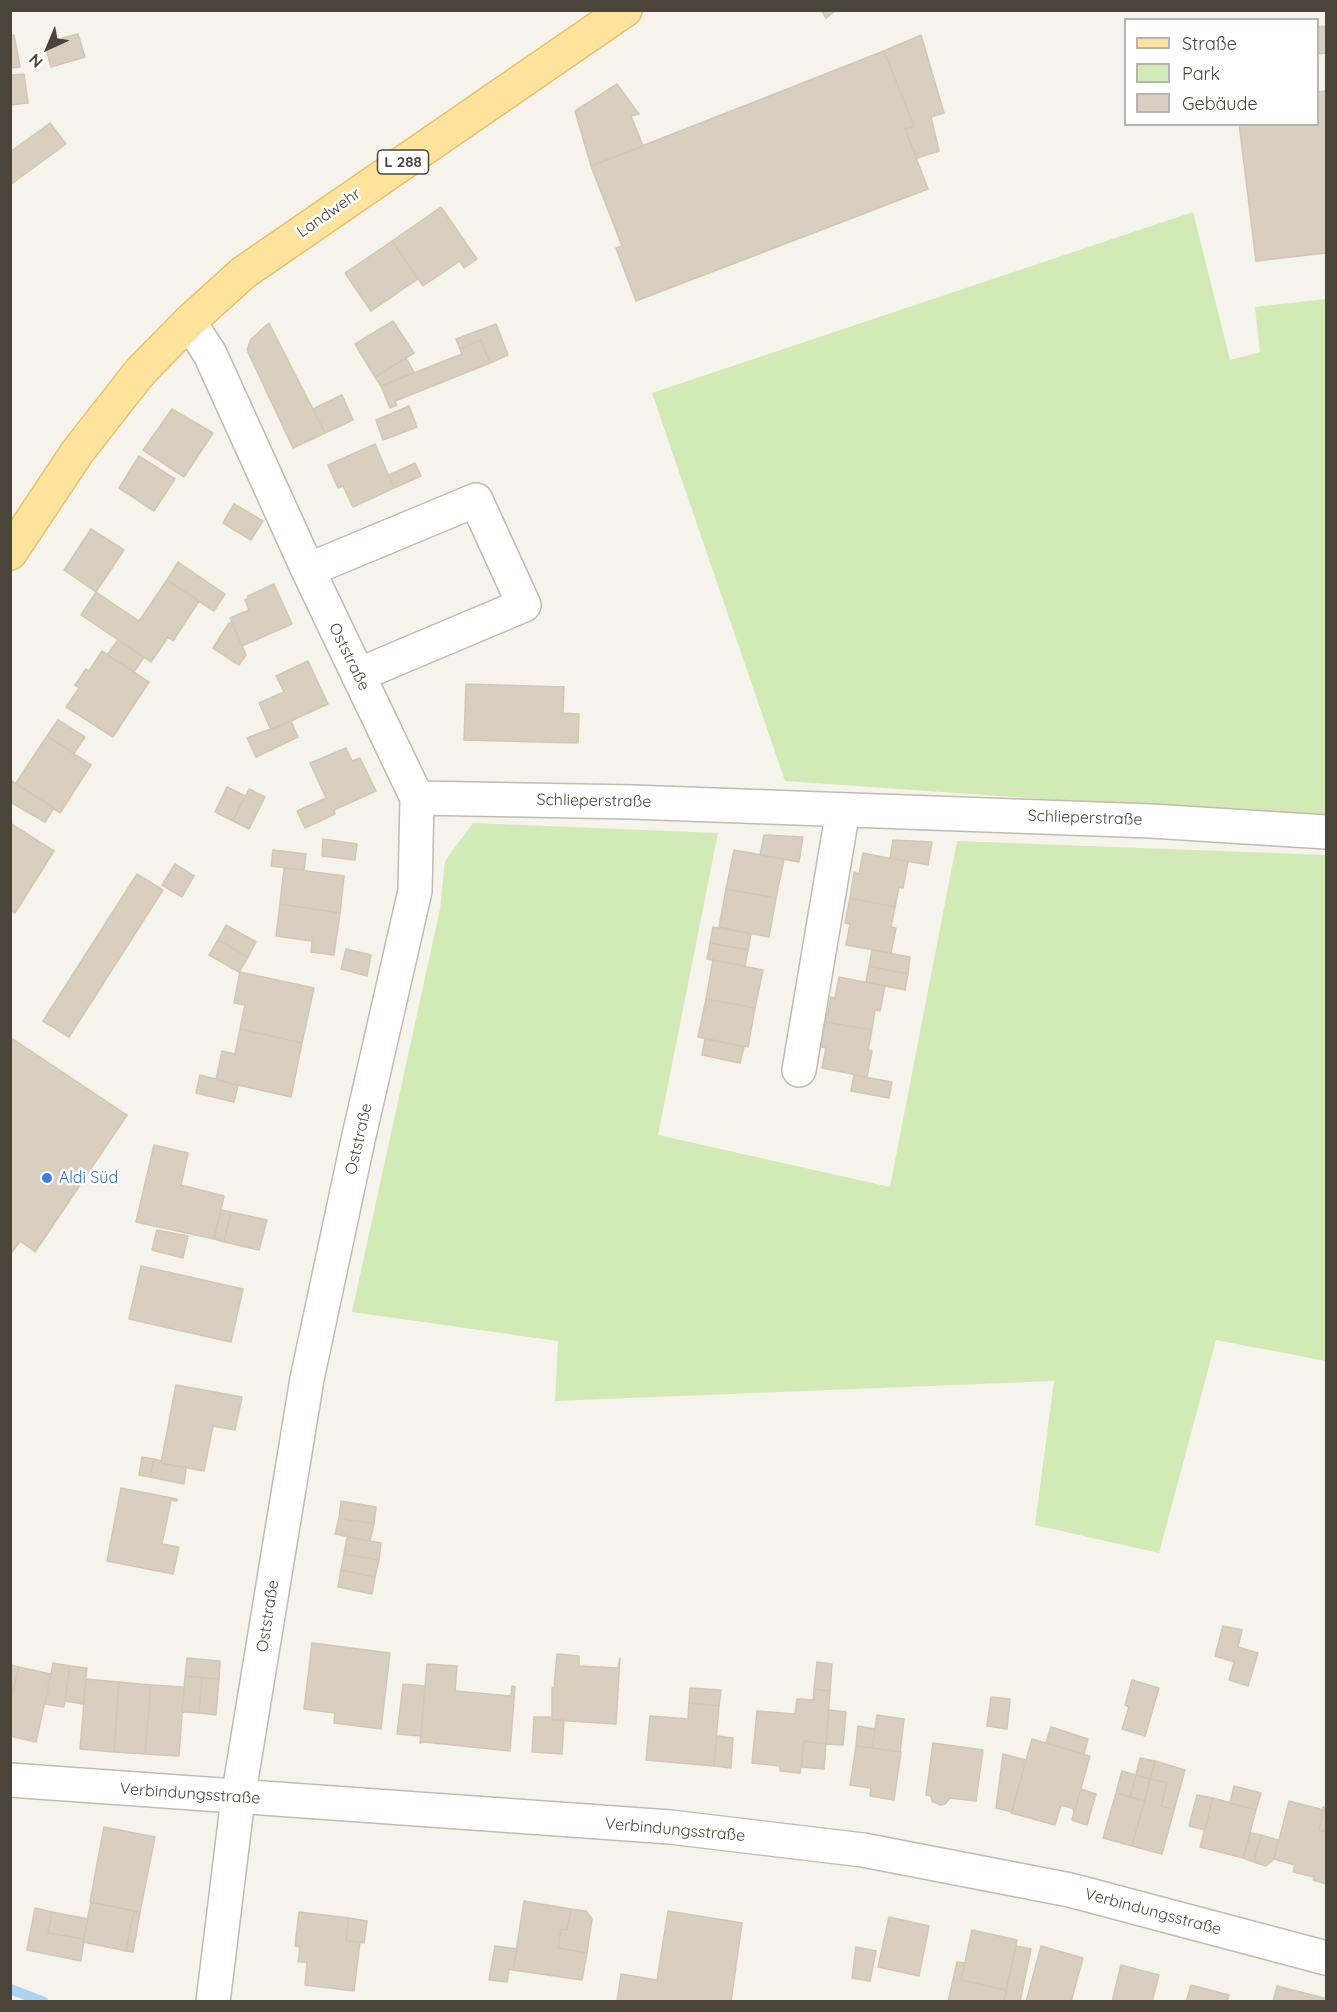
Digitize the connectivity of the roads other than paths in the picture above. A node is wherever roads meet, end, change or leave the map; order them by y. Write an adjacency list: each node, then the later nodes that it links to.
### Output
1 (625, 10): 2 (main road, Landwehr / L 288)
2 (189, 322): 3 (main road, L 288); 4 (street, Oststraße)
3 (10, 553)
4 (308, 570): 5 (street, Oststraße); 5 (street)
5 (358, 675): 6 (street, Oststraße)
6 (417, 798): 7 (street, Schlieperstraße); 11 (street, Oststraße)
7 (843, 810): 8 (street, Schlieperstraße); 9 (street)
8 (1326, 832)
9 (799, 1070)
10 (10, 1780): 11 (street, Verbindungsstraße)
11 (238, 1798): 12 (street, Verbindungsstraße); 13 (street, Oststraße)
12 (1326, 1958)
13 (213, 2001)

